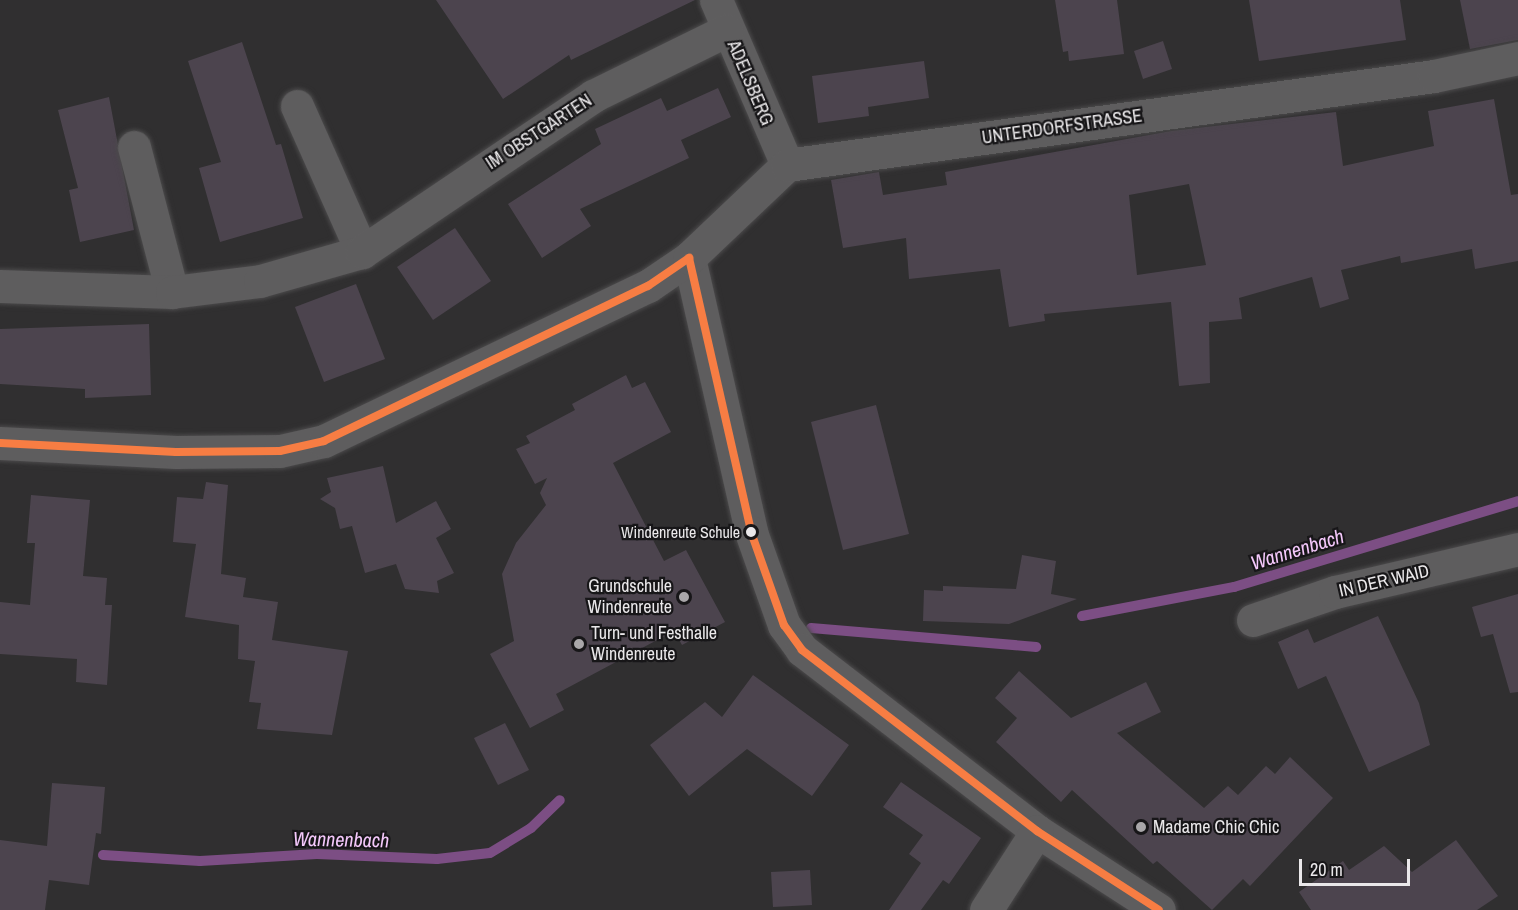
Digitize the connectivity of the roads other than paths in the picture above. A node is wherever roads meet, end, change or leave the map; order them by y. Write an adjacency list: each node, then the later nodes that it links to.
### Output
1 (721, 15): 5 (street, ADELSBERG); 6 (street, IM OBSTGARTEN)
2 (1518, 58): 5 (street, UNTERDORFSTRASSE)
3 (297, 106): 6 (street)
4 (134, 147): 9 (street)
5 (787, 165): 7 (street)
6 (362, 252): 9 (street, IM OBSTGARTEN)
7 (689, 258): 10 (street); 13 (street)
8 (0, 285): 9 (street, IM OBSTGARTEN)
9 (172, 292)
10 (0, 443)
11 (1518, 549): 12 (street, IN DER WAID)
12 (1253, 620)
13 (1037, 831): 14 (street); 15 (street)
14 (986, 910)
15 (1160, 910)

